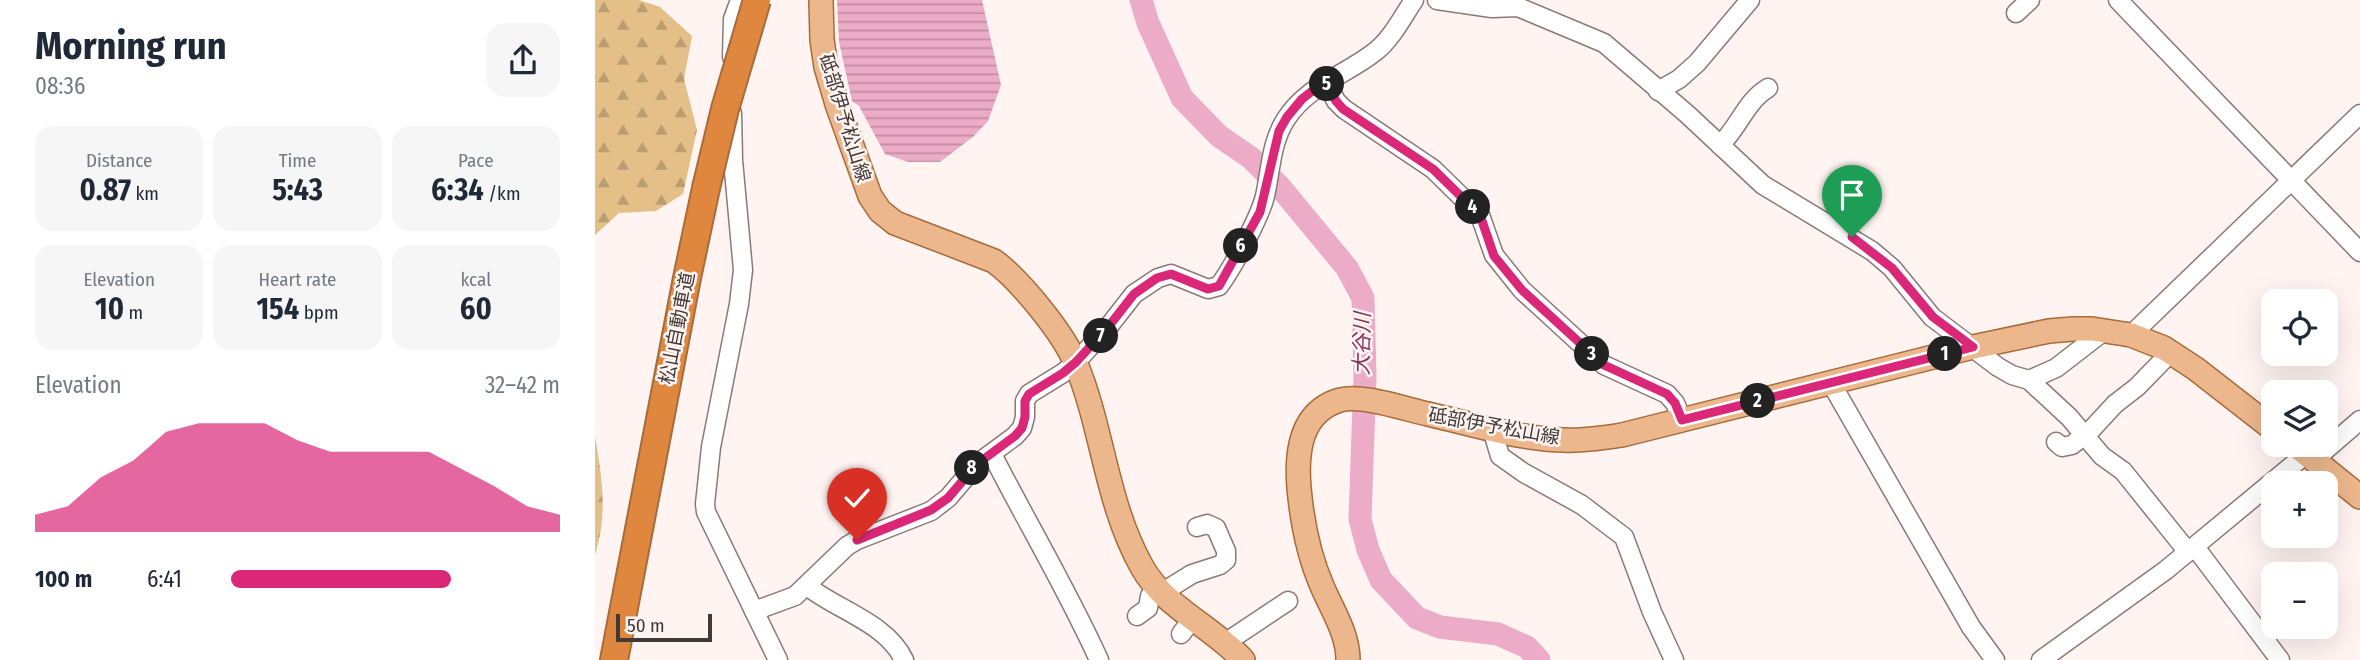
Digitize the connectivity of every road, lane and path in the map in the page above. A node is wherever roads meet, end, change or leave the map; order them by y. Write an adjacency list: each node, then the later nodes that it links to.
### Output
1 (740, 0): 41 (street)
2 (757, 0): 45 (highway, 松山自動車道, bridge)
3 (821, 0): 22 (main road, 砥部伊予松山線)
4 (1414, 0): 11 (street)
5 (1437, 0): 9 (street)
6 (1749, 0): 13 (street)
7 (2030, 0): 10 (street)
8 (2119, 0): 16 (street)
9 (1521, 4): 13 (street)
10 (2016, 13)
11 (1325, 81): 22 (street); 25 (street)
12 (1768, 88): 15 (street)
13 (1658, 91): 15 (street)
14 (2360, 114): 16 (street)
15 (1720, 145): 20 (street)
16 (2291, 180): 17 (street); 19 (street)
17 (2360, 252)
18 (2104, 331): 19 (main road, 砥部伊予松山線); 20 (main road, 砥部伊予松山線); 23 (street)
19 (2131, 335): 21 (main road, 砥部伊予松山線)
20 (1973, 347): 23 (street); 24 (main road, 砥部伊予松山線)
21 (2171, 352): 26 (main road, 砥部伊予松山線); 30 (street)
22 (1076, 362): 32 (street); 39 (main road, 砥部伊予松山線)
23 (2029, 380): 30 (street)
24 (1831, 383): 25 (main road, 砥部伊予松山線); 50 (street)
25 (1682, 420): 28 (main road, 砥部伊予松山線)
26 (2261, 420)
27 (2360, 420): 29 (street)
28 (1492, 429): 48 (main road, 砥部伊予松山線); 49 (street)
29 (2338, 433)
30 (2083, 434): 31 (street); 37 (street)
31 (2056, 442)
32 (992, 454): 38 (street); 44 (street)
33 (2299, 457): 37 (street)
34 (2309, 457): 35 (main road)
35 (2360, 497)
36 (1197, 527): 39 (street)
37 (2191, 550): 51 (street); 52 (street)
38 (807, 586): 41 (street); 47 (street)
39 (1160, 590): 42 (street); 43 (main road, 砥部伊予松山線)
40 (1288, 601): 43 (street)
41 (754, 611): 46 (street)
42 (1137, 616)
43 (1232, 653)
44 (1091, 657)
45 (614, 660)
46 (778, 660)
47 (904, 660)
48 (1348, 660)
49 (1674, 660)
50 (1995, 660)
51 (2041, 660)
52 (2280, 660)

